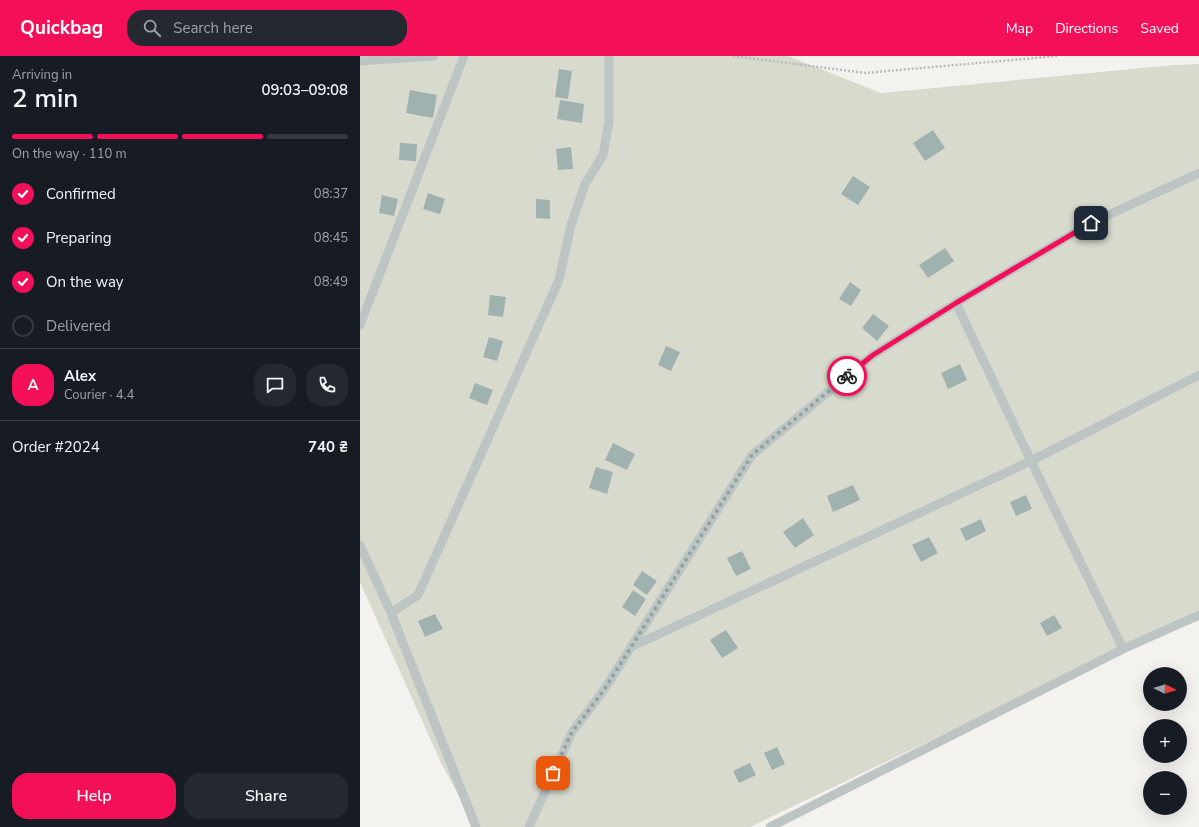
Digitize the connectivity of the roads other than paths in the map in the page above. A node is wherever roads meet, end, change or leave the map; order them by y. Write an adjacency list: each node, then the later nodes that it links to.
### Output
1 (433, 56): 4 (lane)
2 (464, 56): 7 (lane)
3 (609, 56): 11 (lane)
4 (360, 61)
5 (1199, 173): 6 (lane)
6 (956, 303): 9 (lane); 13 (lane)
7 (360, 325)
8 (1199, 375): 9 (lane)
9 (1031, 461): 13 (lane); 14 (lane)
10 (360, 545): 11 (lane)
11 (391, 613): 15 (lane)
12 (1199, 615): 14 (lane)
13 (631, 647): 16 (lane)
14 (1123, 649): 17 (lane)
15 (476, 827)
16 (529, 827)
17 (770, 827)

